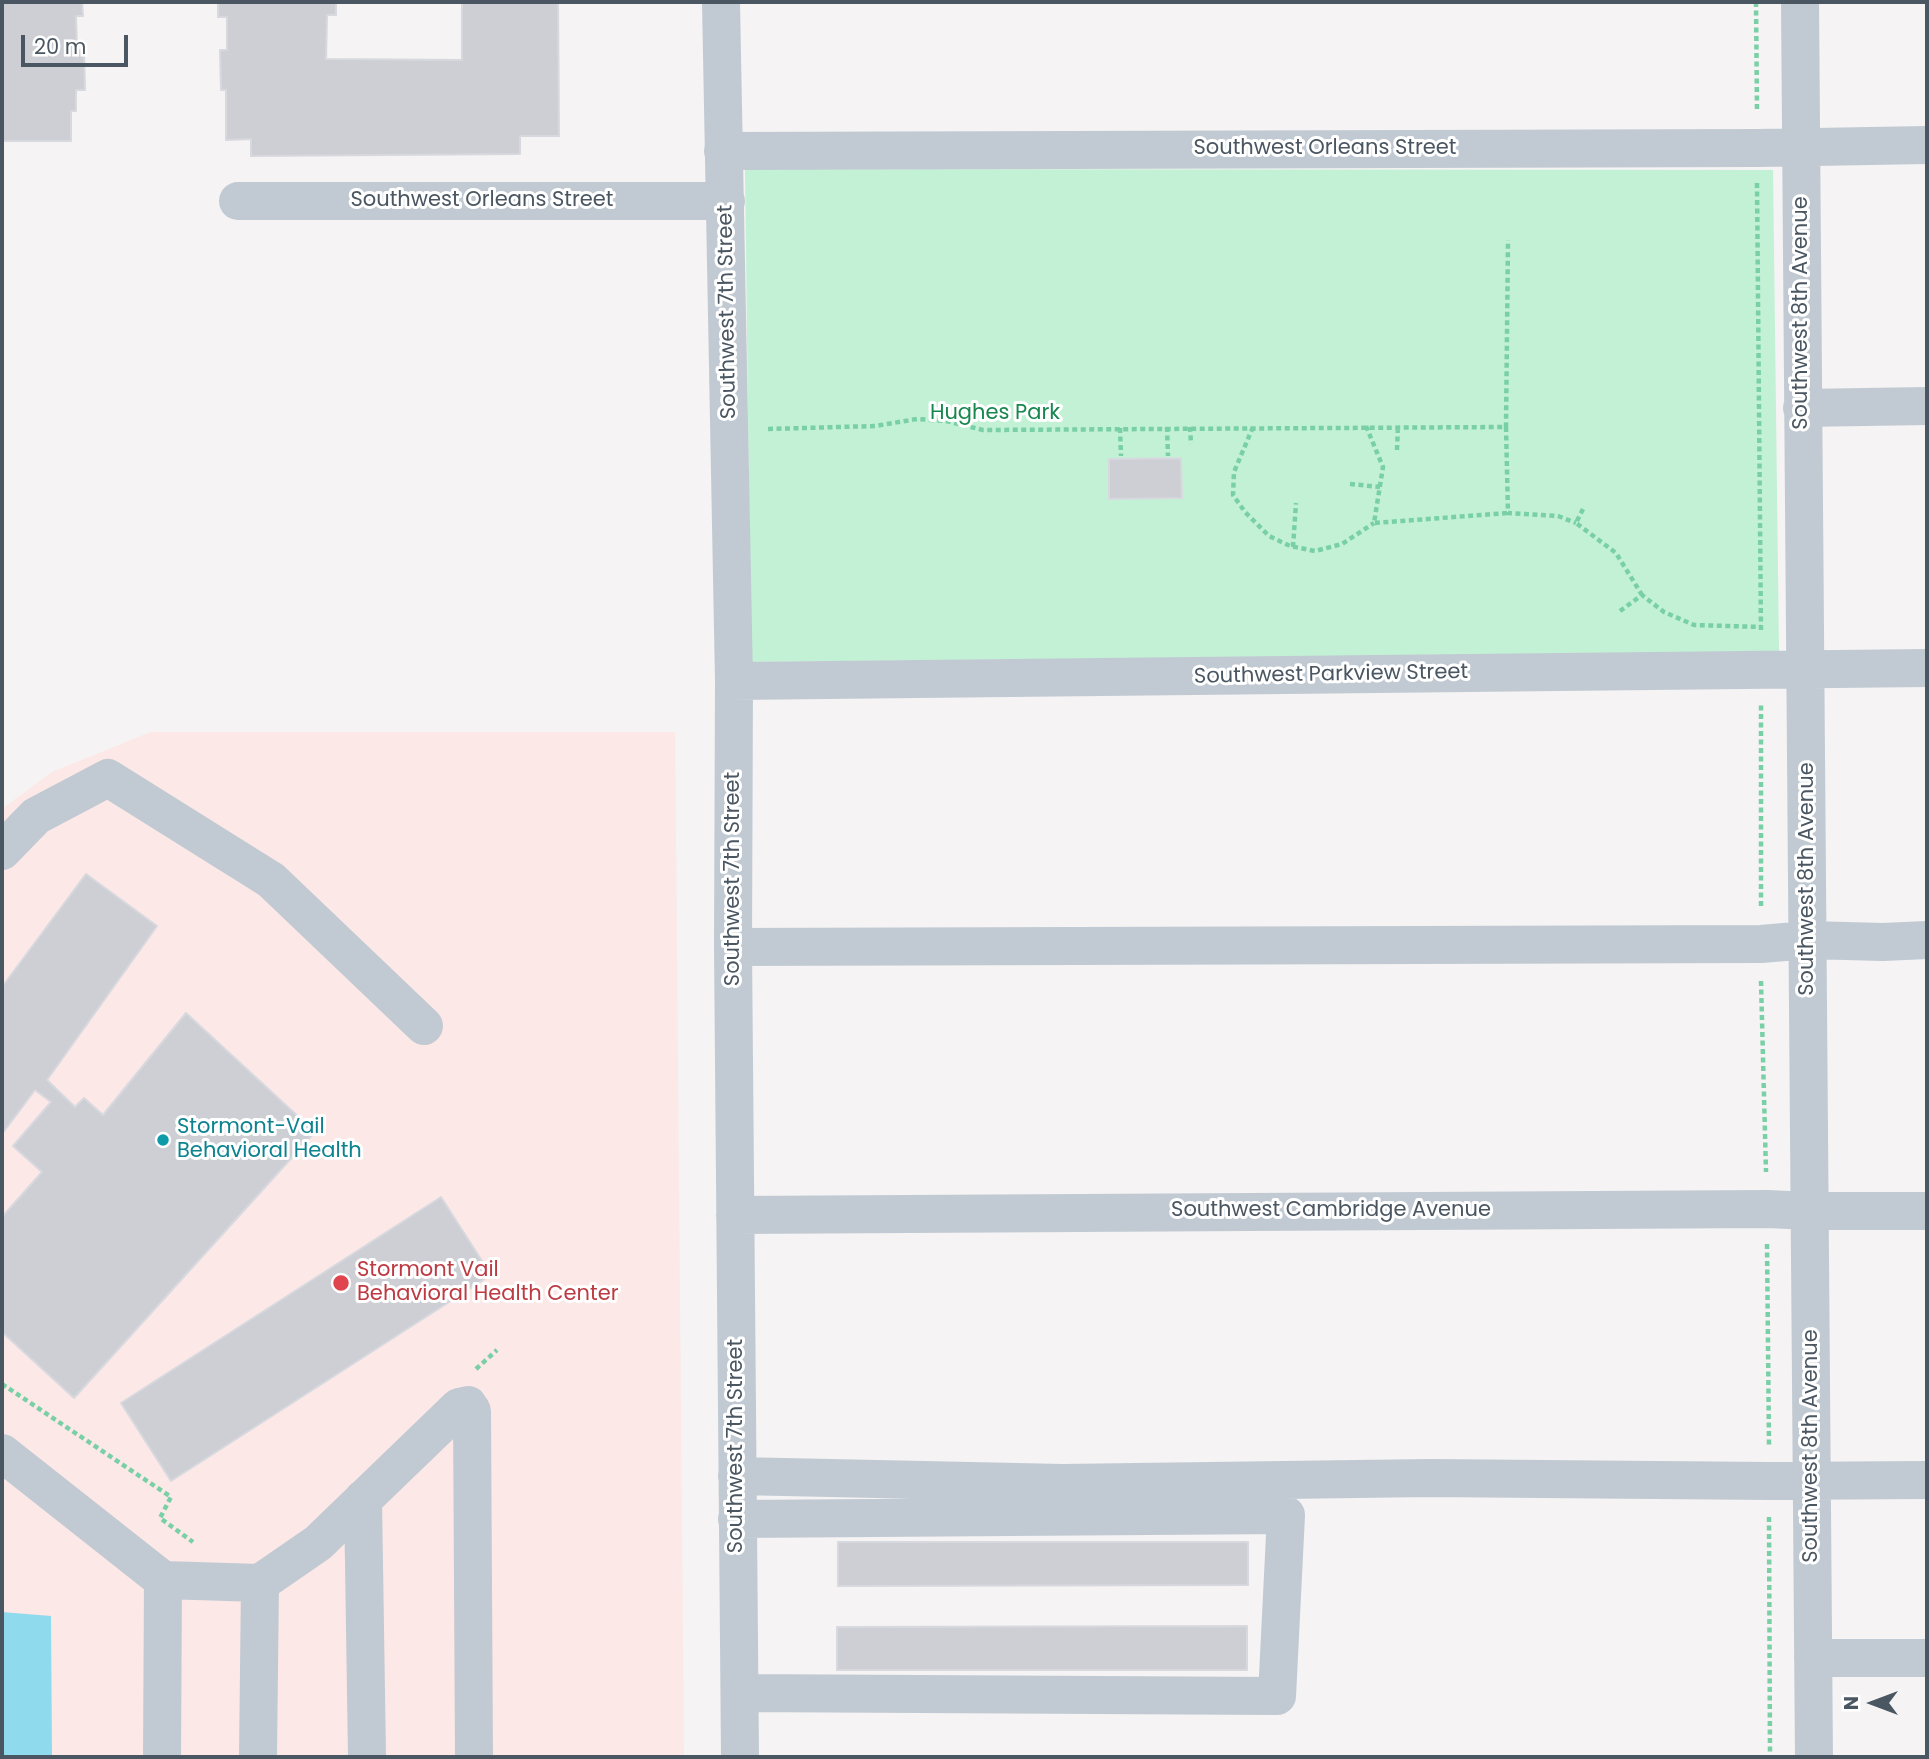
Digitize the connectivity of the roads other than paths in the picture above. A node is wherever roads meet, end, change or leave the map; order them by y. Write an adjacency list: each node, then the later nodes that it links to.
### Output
1 (721, 2): 5 (street, Southwest 7th Street)
2 (1800, 2): 4 (street, Southwest 8th Avenue)
3 (1927, 145): 4 (street, Southwest Orleans Street)
4 (1801, 148): 5 (street, Southwest Orleans Street); 9 (street, Southwest 8th Avenue)
5 (723, 151): 7 (street, Southwest 7th Street)
6 (238, 201): 7 (street, Southwest Orleans Street)
7 (726, 201): 12 (street, Southwest 7th Street)
8 (1927, 406): 9 (street)
9 (1802, 408): 11 (street, Southwest 8th Avenue)
10 (1927, 668): 11 (street, Southwest Parkview Street)
11 (1806, 670): 12 (street, Southwest Parkview Street); 14 (street, Southwest 8th Avenue)
12 (734, 681): 16 (street, Southwest 7th Street)
13 (2, 851): 17 (street)
14 (1808, 940): 15 (street); 16 (street); 19 (street, Southwest 8th Avenue)
15 (1927, 940)
16 (733, 947): 20 (street, Southwest 7th Street)
17 (424, 1026)
18 (1927, 1210): 19 (street, Southwest Cambridge Avenue)
19 (1811, 1211): 20 (street, Southwest Cambridge Avenue); 23 (street, Southwest 8th Avenue)
20 (735, 1214): 22 (street, Southwest 7th Street)
21 (2, 1453): 27 (street)
22 (737, 1476): 23 (street); 26 (street, Southwest 7th Street)
23 (1812, 1480): 24 (street); 29 (street, Southwest 8th Avenue)
24 (1927, 1480)
25 (363, 1499): 28 (street); 34 (street); 35 (street)
26 (737, 1519): 31 (street, Southwest 7th Street); 31 (street)
27 (163, 1580): 28 (street); 32 (street)
28 (260, 1583): 33 (street)
29 (1813, 1658): 30 (street); 37 (street, Southwest 8th Avenue)
30 (1927, 1658)
31 (740, 1693): 36 (street, Southwest 7th Street)
32 (162, 1757)
33 (258, 1757)
34 (367, 1757)
35 (474, 1757)
36 (740, 1757)
37 (1814, 1757)

